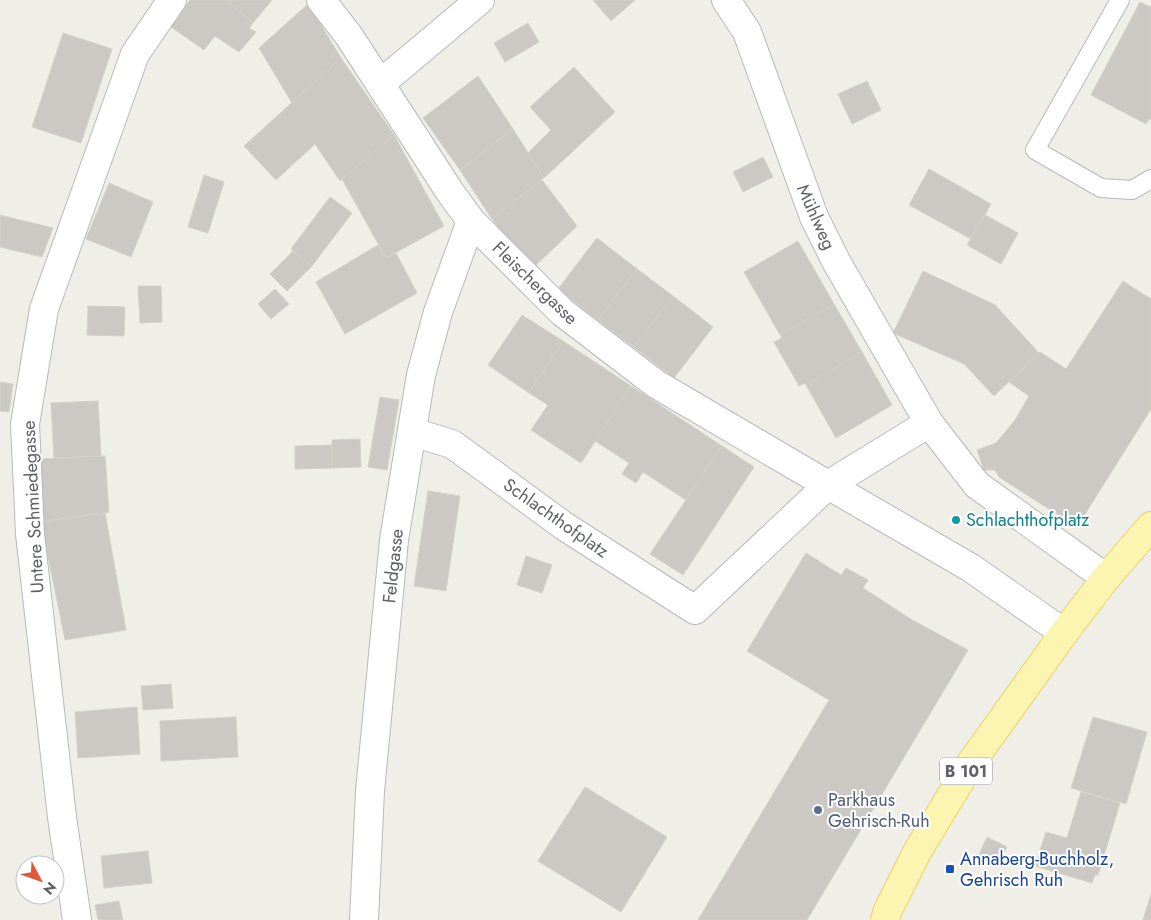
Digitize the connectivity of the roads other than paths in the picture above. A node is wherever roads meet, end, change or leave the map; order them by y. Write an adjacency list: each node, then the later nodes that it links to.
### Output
1 (172, 0): 15 (street, Untere Schmiedegasse)
2 (321, 0): 6 (street, Fleischergasse)
3 (480, 0): 6 (street)
4 (726, 0): 9 (street, Mühlweg)
5 (1120, 0): 7 (lane)
6 (380, 84): 8 (street, Fleischergasse)
7 (1151, 179)
8 (471, 221): 10 (street, Feldgasse); 11 (street, Fleischergasse)
9 (929, 423): 11 (street, Schlachthofplatz); 13 (street)
10 (412, 432): 11 (street, Schlachthofplatz); 16 (street, Feldgasse)
11 (828, 485): 14 (street)
12 (1148, 534): 13 (main road, B 101)
13 (1106, 578): 14 (main road, B 101)
14 (1064, 633): 17 (main road, B 101)
15 (77, 920)
16 (364, 920)
17 (885, 920)

